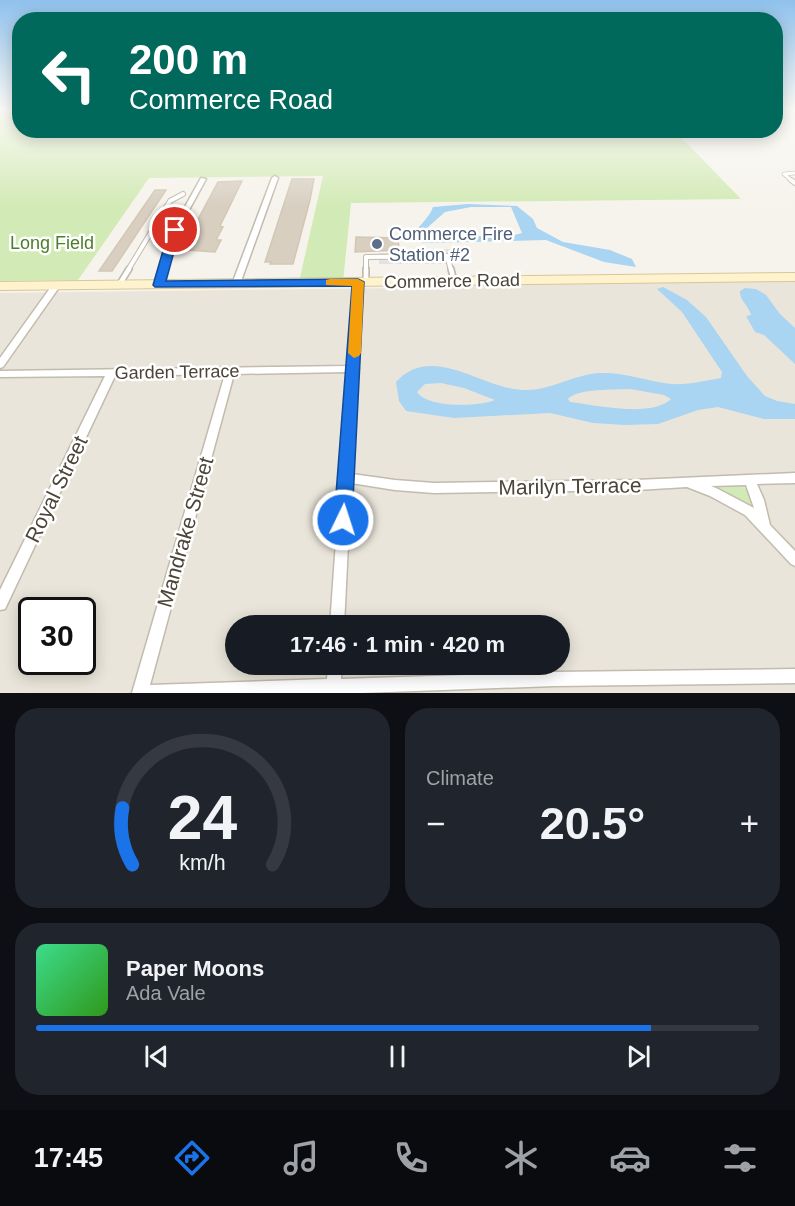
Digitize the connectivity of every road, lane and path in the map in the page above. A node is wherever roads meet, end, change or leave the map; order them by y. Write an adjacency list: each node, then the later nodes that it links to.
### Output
1 (795, 173): 4 (lane)
2 (275, 178): 9 (street)
3 (203, 179): 11 (street)
4 (795, 183)
5 (183, 194): 10 (lane)
6 (795, 277): 7 (main road, Commerce Road)
7 (454, 281): 8 (main road, Commerce Road); 8 (lane)
8 (362, 282): 9 (main road, Commerce Road); 15 (street)
9 (236, 284): 11 (main road, Commerce Road)
10 (119, 285): 11 (main road, Commerce Road); 13 (main road, Commerce Road)
11 (159, 285)
12 (0, 286): 13 (main road, Commerce Road)
13 (56, 286): 14 (street)
14 (0, 365)
15 (354, 369): 16 (street, Garden Terrace); 19 (street)
16 (230, 372): 17 (street, Garden Terrace); 30 (street, Mandrake Street)
17 (111, 373): 18 (street, Garden Terrace); 25 (street, Royal Street)
18 (0, 374)
19 (346, 478): 22 (street, Marilyn Terrace); 26 (street)
20 (795, 478): 21 (street, Marilyn Terrace)
21 (750, 480): 22 (street, Marilyn Terrace); 23 (street)
22 (687, 483): 23 (street)
23 (764, 525): 24 (street)
24 (795, 560)
25 (0, 604)
26 (338, 615)
27 (334, 675): 29 (street)
28 (795, 676): 29 (street)
29 (333, 690): 30 (street)
30 (141, 693)

